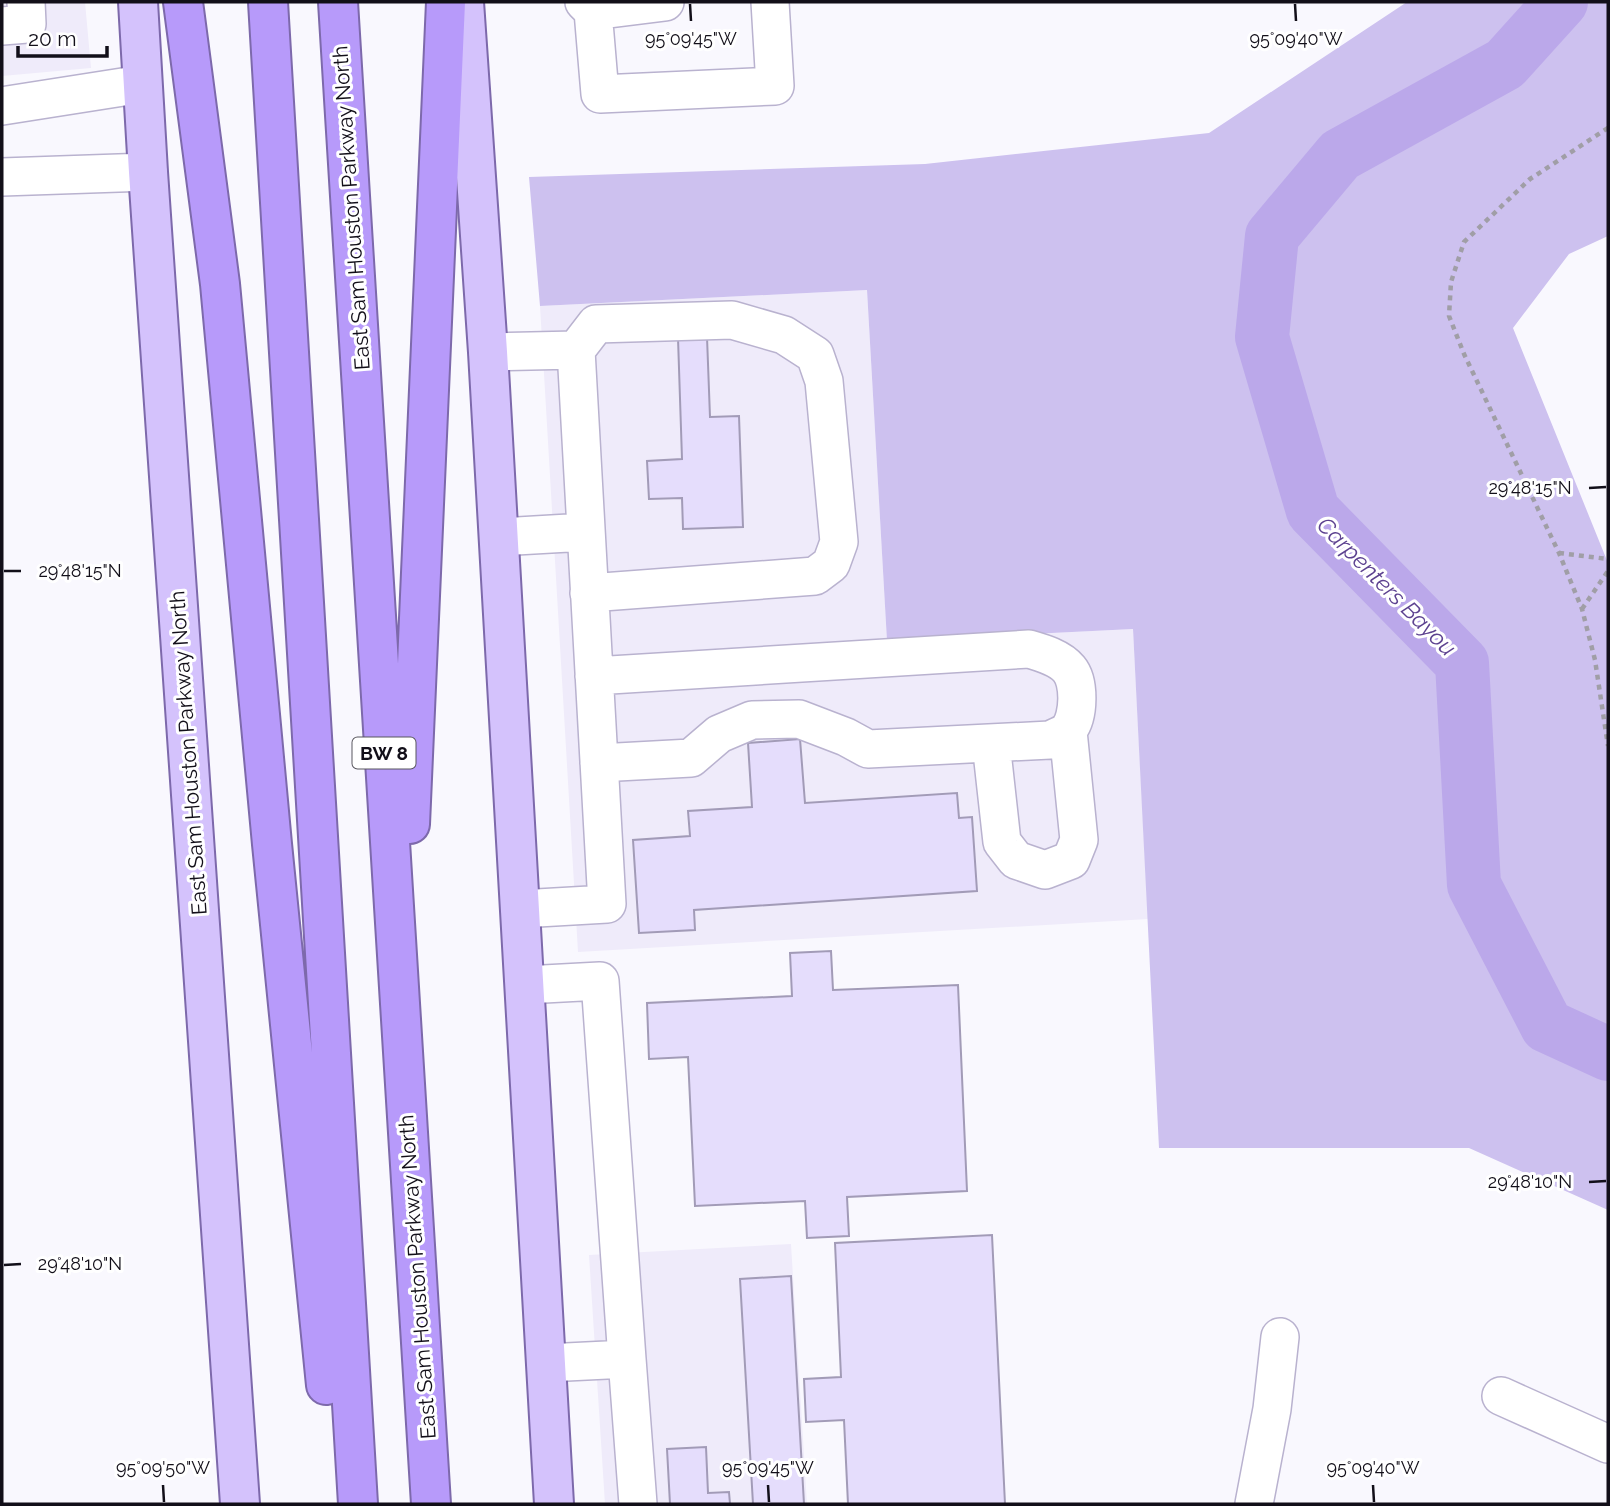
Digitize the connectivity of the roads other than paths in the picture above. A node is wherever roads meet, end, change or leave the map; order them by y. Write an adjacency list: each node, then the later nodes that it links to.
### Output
1 (26, 2): 11 (street)
2 (138, 2): 12 (main road, East Sam Houston Parkway North)
3 (183, 2): 32 (highway)
4 (268, 2): 32 (highway)
5 (338, 2): 34 (highway, East Sam Houston Parkway North / BW 8)
6 (446, 2): 34 (highway)
7 (464, 2): 17 (main road)
8 (665, 2): 10 (street)
9 (770, 2): 10 (street)
10 (589, 7)
11 (2, 26)
12 (142, 84): 13 (street); 14 (main road, East Sam Houston Parkway North)
13 (2, 107)
14 (148, 172): 15 (street); 33 (main road, East Sam Houston Parkway North)
15 (2, 177)
16 (576, 350): 17 (street); 18 (street); 20 (street)
17 (488, 352): 19 (main road)
18 (586, 532): 19 (street); 20 (street)
19 (499, 537): 25 (main road)
20 (589, 593): 21 (street)
21 (594, 676): 22 (street); 24 (street)
22 (1068, 731): 23 (street); 23 (street)
23 (991, 743): 24 (street)
24 (599, 763): 25 (street)
25 (520, 909): 26 (main road)
26 (525, 985): 28 (street); 29 (main road)
27 (1280, 1337): 37 (street)
28 (627, 1359): 29 (street); 36 (street)
29 (546, 1363): 35 (main road)
30 (1501, 1396): 31 (street)
31 (1608, 1444)
32 (358, 1498)
33 (240, 1504)
34 (431, 1504)
35 (554, 1504)
36 (638, 1504)
37 (1254, 1504)

